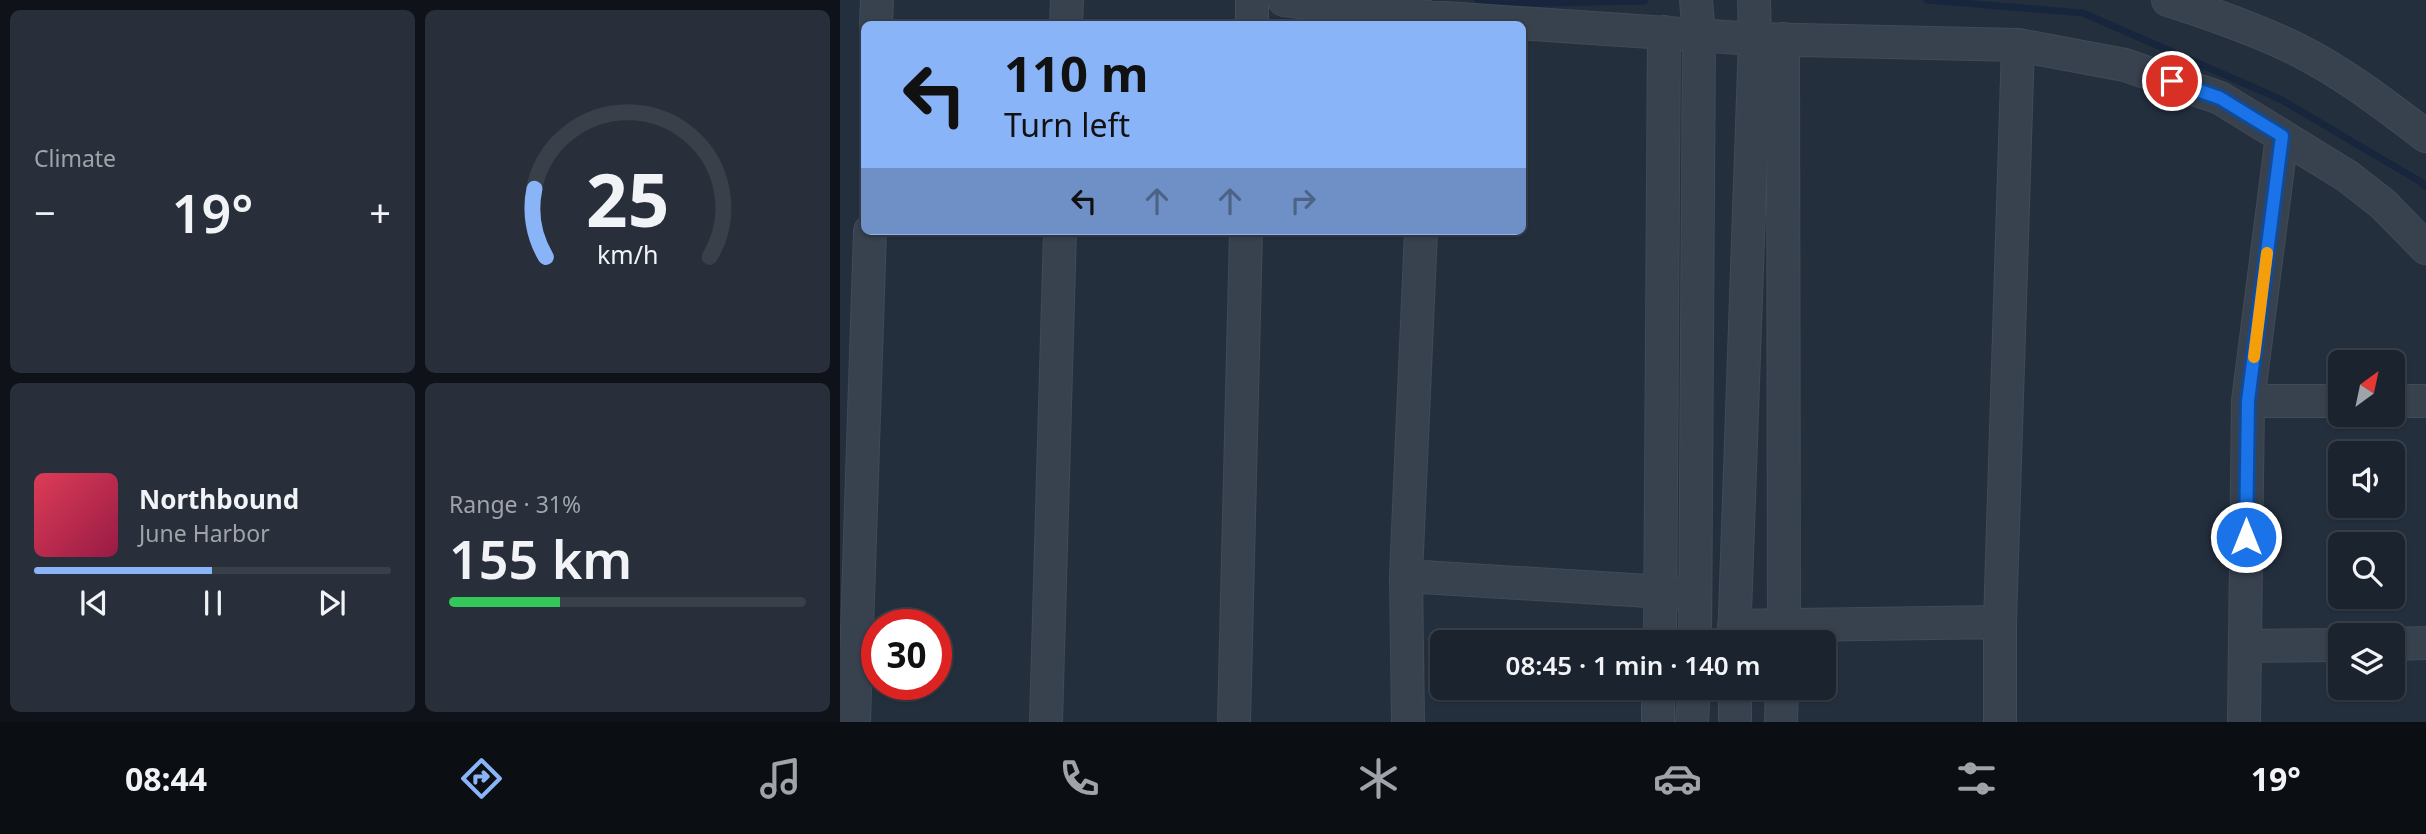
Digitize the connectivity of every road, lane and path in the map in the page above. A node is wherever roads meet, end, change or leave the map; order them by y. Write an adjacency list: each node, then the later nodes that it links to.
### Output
1 (877, 0): 10 (street)
2 (1067, 0): 11 (street)
3 (1252, 0): 12 (street)
4 (1284, 0): 9 (street)
5 (1696, 0): 16 (street)
6 (1754, 0): 17 (street)
7 (2168, 0): 8 (street)
8 (2238, 11): 20 (street)
9 (1430, 20): 13 (street)
10 (876, 21)
11 (1066, 21)
12 (1252, 21)
13 (1450, 21)
14 (1526, 25): 15 (street)
15 (1664, 32): 16 (street); 31 (street)
16 (1699, 35): 17 (street); 32 (street)
17 (1769, 39): 18 (street); 36 (street); 37 (street)
18 (2018, 45): 19 (street); 33 (street)
19 (2282, 136): 25 (street); 26 (street)
20 (2426, 136)
21 (870, 235): 47 (street)
22 (1060, 235): 48 (street)
23 (1246, 235): 49 (street)
24 (1421, 235): 30 (street)
25 (2426, 248)
26 (2248, 401): 27 (street); 42 (street)
27 (2328, 401)
28 (2405, 401): 29 (street)
29 (2426, 401)
30 (1406, 576): 31 (street); 50 (street)
31 (1661, 592): 32 (street); 34 (street)
32 (1697, 595): 35 (street)
33 (2000, 622): 38 (street); 55 (street)
34 (1660, 630)
35 (1696, 630)
36 (1734, 630)
37 (1784, 630)
38 (1836, 631)
39 (2426, 643): 40 (street)
40 (2405, 644)
41 (2328, 645): 42 (street)
42 (2245, 646): 56 (street)
43 (1658, 700): 51 (street)
44 (1693, 700): 52 (street)
45 (1735, 700): 53 (street)
46 (1782, 700): 54 (street)
47 (854, 722)
48 (1045, 722)
49 (1234, 722)
50 (1408, 722)
51 (1658, 722)
52 (1692, 722)
53 (1735, 722)
54 (1781, 722)
55 (2000, 722)
56 (2244, 722)

